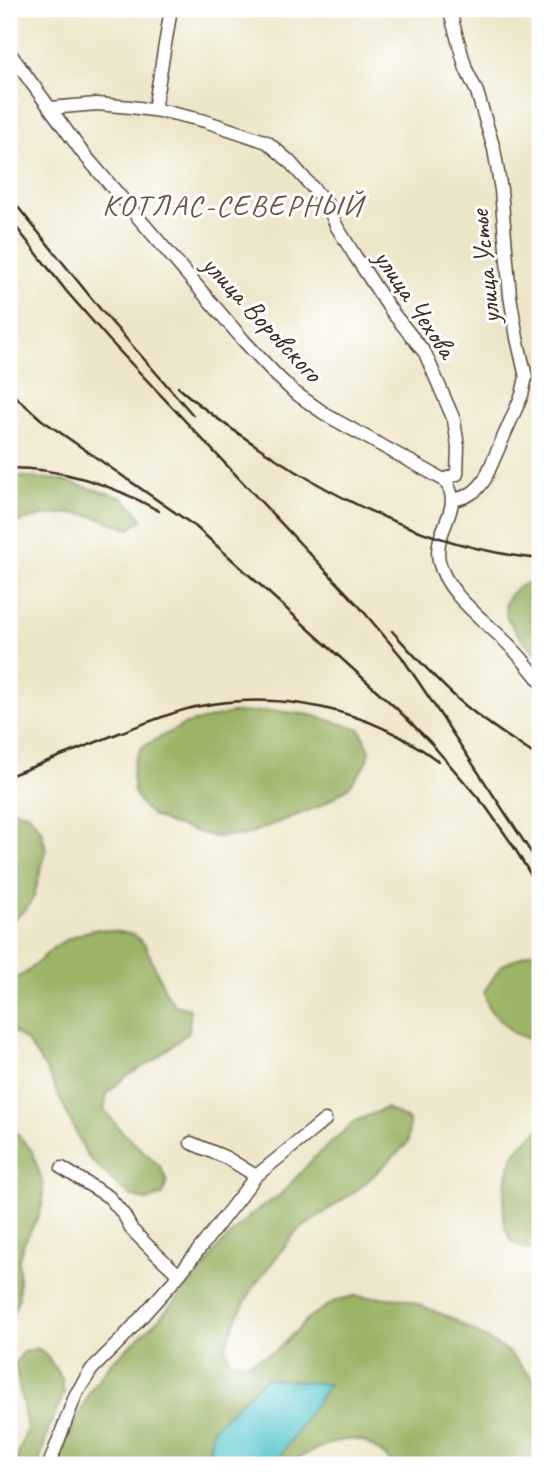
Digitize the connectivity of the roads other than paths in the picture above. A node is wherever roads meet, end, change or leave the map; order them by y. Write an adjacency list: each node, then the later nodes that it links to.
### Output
1 (172, 9): 5 (street)
2 (449, 9): 7 (street, улица Устье)
3 (9, 52): 4 (street, улица Воровского)
4 (50, 108): 5 (street, улица Чехова); 6 (street, улица Воровского)
5 (154, 110): 6 (street, улица Чехова)
6 (444, 480): 7 (street)
7 (453, 500): 8 (street)
8 (540, 681)
9 (325, 1120): 12 (street)
10 (191, 1143): 12 (street)
11 (62, 1168): 13 (street)
12 (256, 1176): 13 (street)
13 (179, 1275): 14 (street)
14 (49, 1465)

